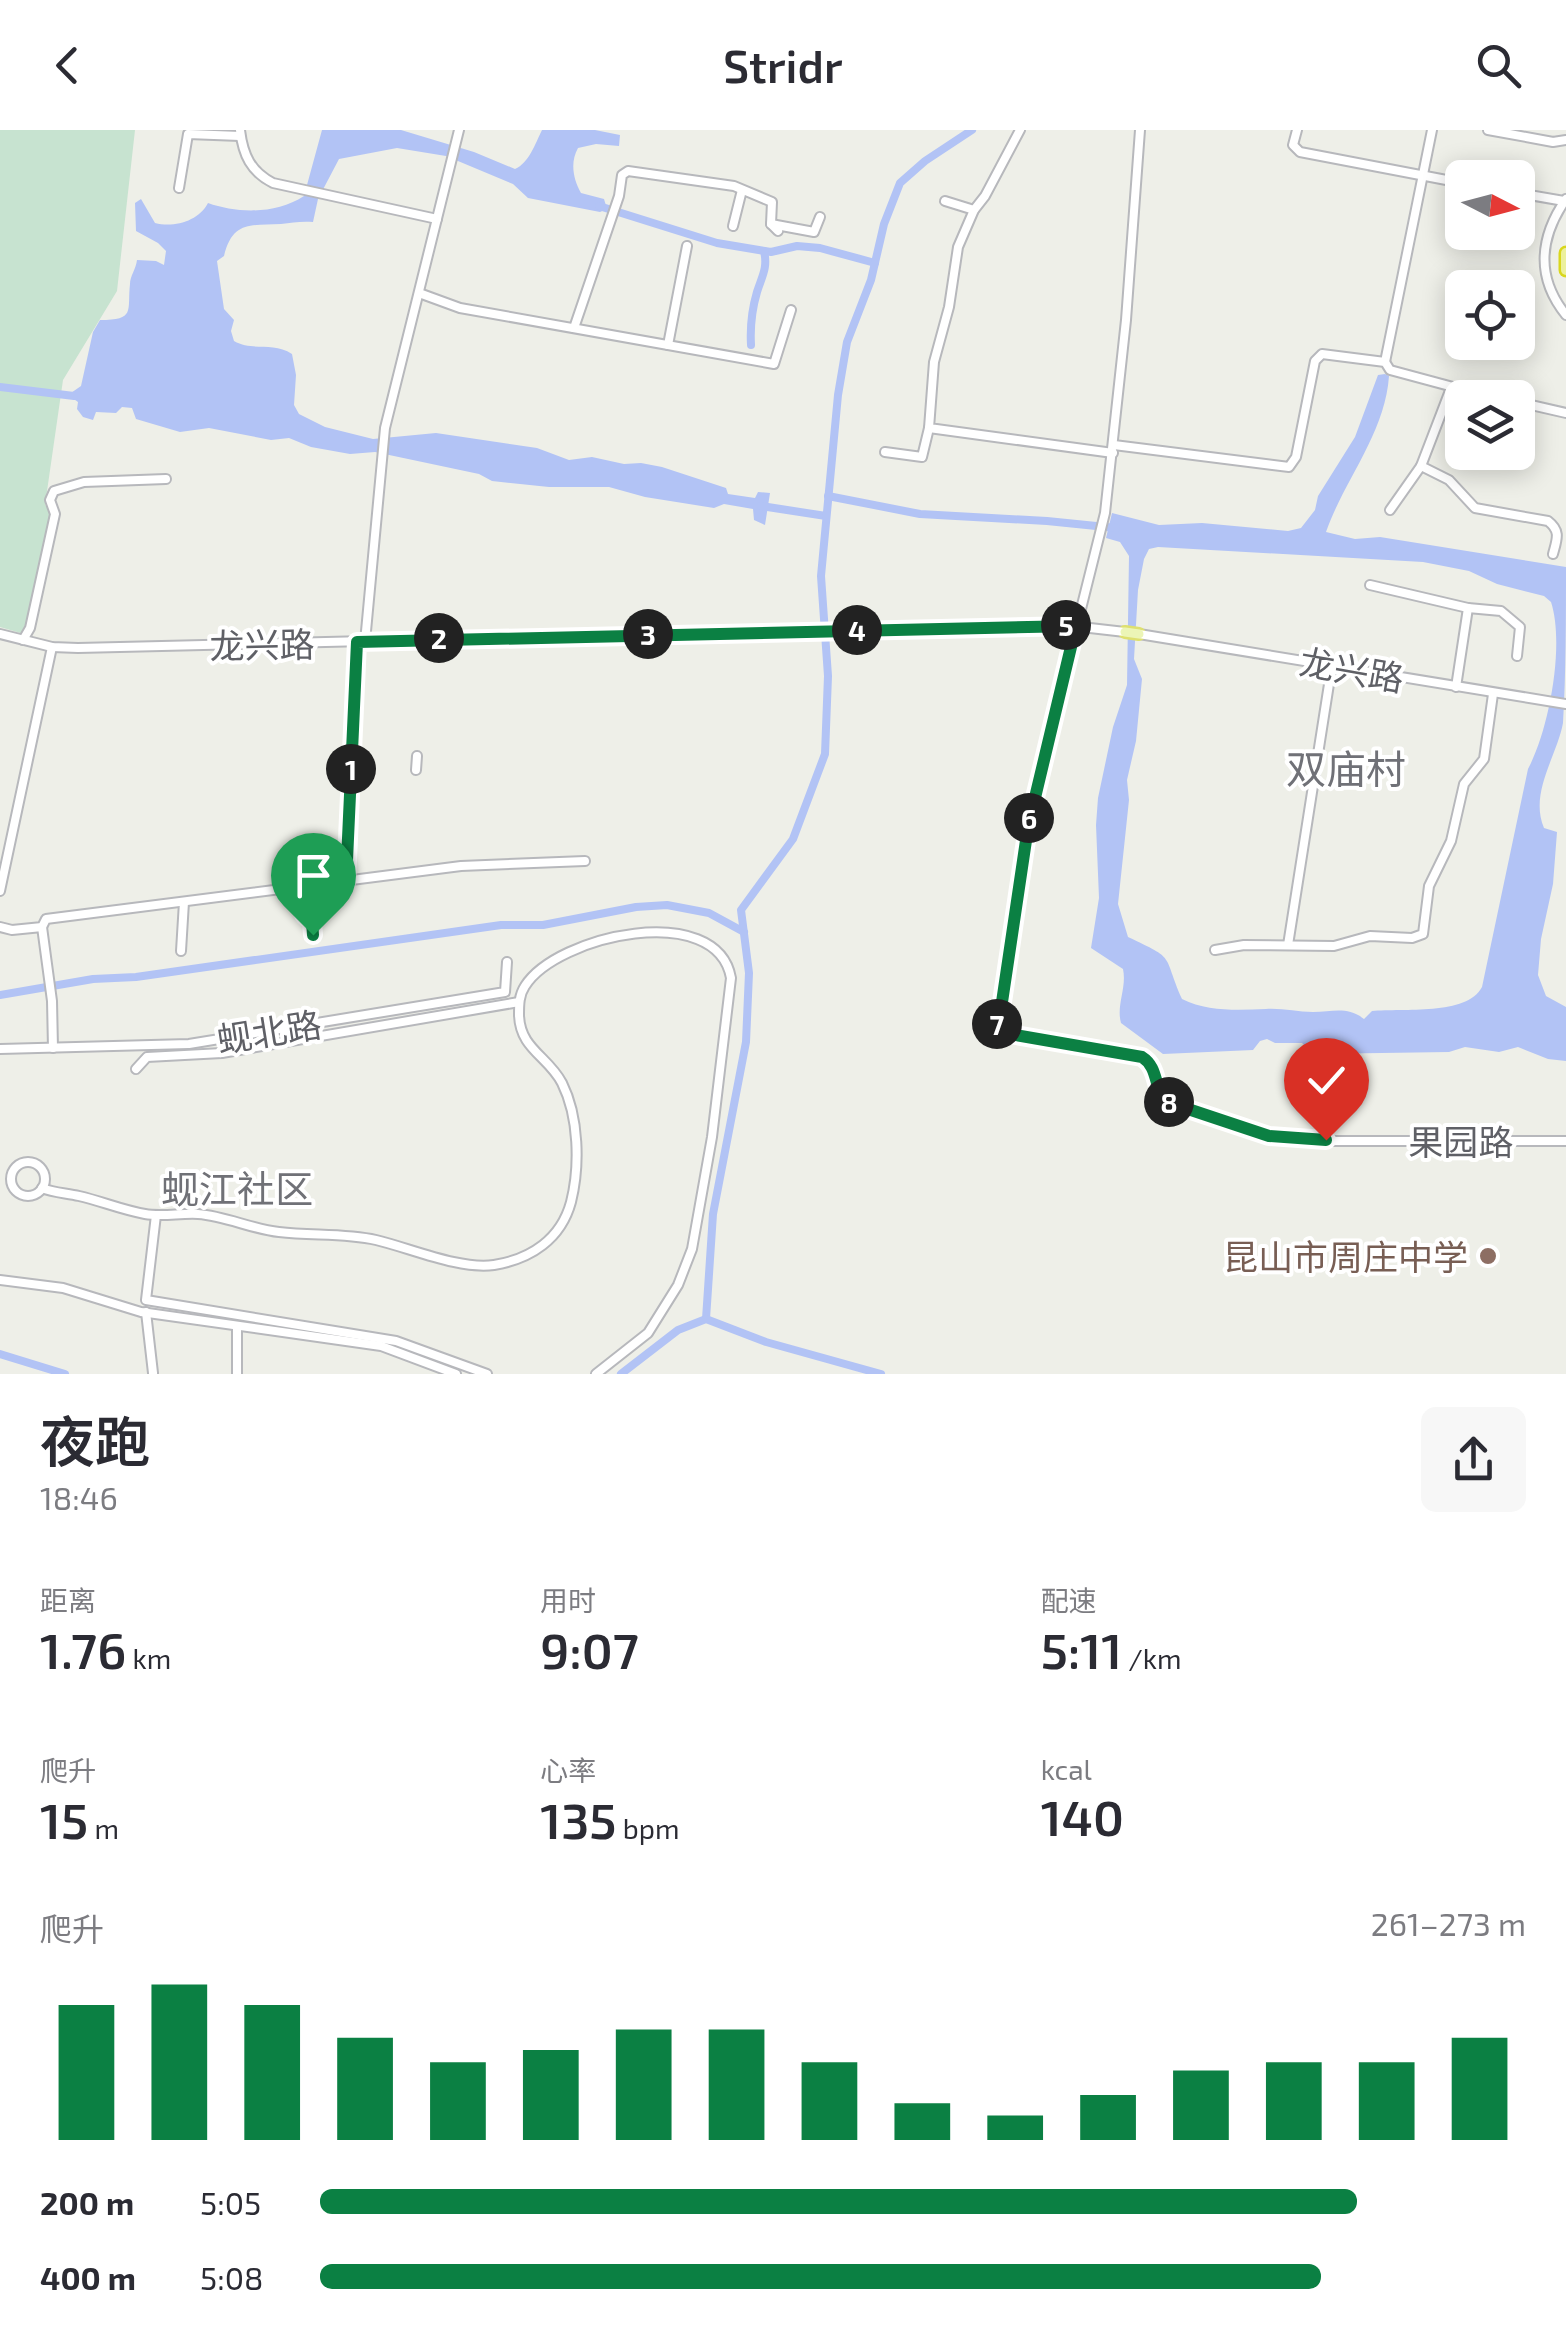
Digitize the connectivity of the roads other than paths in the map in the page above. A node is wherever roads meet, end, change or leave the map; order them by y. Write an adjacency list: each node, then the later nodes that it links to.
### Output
1 (1020, 130): 16 (street)
2 (1140, 130): 34 (street, 果园路)
3 (1297, 130): 9 (street)
4 (1432, 130): 9 (street)
5 (1488, 130): 8 (street)
6 (240, 133): 11 (street); 18 (street)
7 (458, 134): 18 (street)
8 (1566, 140)
9 (1424, 176): 10 (street); 28 (street)
10 (1445, 179)
11 (179, 188)
12 (742, 190): 17 (street); 19 (street); 26 (street)
13 (1535, 196): 14 (street)
14 (1565, 200): 25 (street)
15 (945, 201): 16 (street)
16 (974, 210): 33 (street)
17 (820, 217)
18 (437, 219): 23 (street)
19 (733, 226)
20 (688, 246): 27 (street)
21 (1566, 253): 22 (highway)
22 (1566, 270)
23 (419, 293): 26 (street); 47 (street)
24 (791, 310): 27 (street)
25 (1566, 314)
26 (574, 328): 27 (street)
27 (668, 345)
28 (1385, 362): 29 (street); 34 (street)
29 (1445, 383)
30 (1445, 404): 36 (street)
31 (1535, 406): 32 (street)
32 (1566, 413)
33 (929, 428): 34 (street); 35 (street)
34 (1114, 449): 42 (street, 果园路)
35 (885, 452)
36 (1421, 466): 38 (street); 39 (street)
37 (166, 479): 46 (street)
38 (1390, 510)
39 (1553, 554)
40 (1370, 585): 41 (street)
41 (1468, 608): 49 (street); 51 (street)
42 (1076, 626): 43 (street, 龙兴路); 47 (street, 龙兴路); 72 (street, 果园路)
43 (1125, 632): 45 (main road)
44 (0, 634): 46 (street, 龙兴路)
45 (1138, 634): 50 (street, 龙兴路)
46 (23, 640): 48 (street, 龙兴路)
47 (361, 642): 48 (street, 龙兴路); 57 (street)
48 (52, 646): 59 (street)
49 (1517, 656)
50 (1332, 665): 51 (street, 龙兴路); 64 (street)
51 (1456, 687): 52 (street, 龙兴路)
52 (1493, 694): 53 (street, 龙兴路); 64 (street)
53 (1566, 704)
54 (417, 756): 55 (street)
55 (416, 770)
56 (585, 861): 57 (street)
57 (346, 882): 58 (street)
58 (302, 888): 60 (street); 63 (street)
59 (0, 891)
60 (184, 902): 62 (street); 66 (street)
61 (0, 927): 62 (street)
62 (42, 927): 69 (street)
63 (313, 935)
64 (1288, 945): 65 (street)
65 (1215, 950)
66 (181, 952)
67 (507, 962): 69 (street, 蚬北路)
68 (519, 1002): 71 (street); 76 (street); 84 (street)
69 (53, 1048): 70 (street, 蚬北路)
70 (0, 1049)
71 (136, 1069)
72 (1566, 1141)
73 (42, 1188): 74 (street); 74 (street); 76 (street)
74 (14, 1190): 75 (street)
75 (0, 1191)
76 (156, 1215): 83 (street)
77 (0, 1280): 78 (street)
78 (146, 1312): 79 (street); 80 (street)
79 (237, 1326): 81 (street); 82 (street)
80 (153, 1373)
81 (237, 1374)
82 (456, 1374)
83 (487, 1374)
84 (596, 1374)

